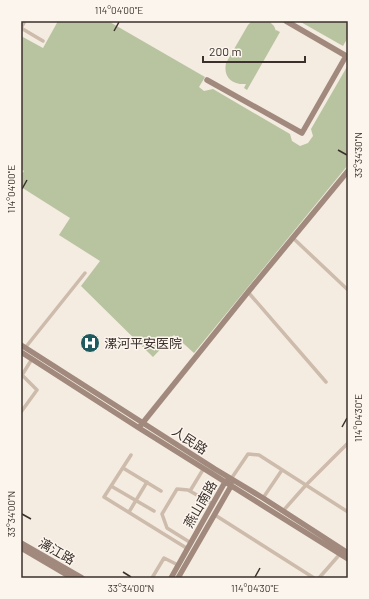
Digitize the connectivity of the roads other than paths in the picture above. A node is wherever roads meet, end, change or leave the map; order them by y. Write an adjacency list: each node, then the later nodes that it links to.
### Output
1 (25, 21): 3 (street)
2 (286, 21): 5 (main road)
3 (21, 28): 4 (street)
4 (43, 41)
5 (347, 56): 6 (main road)
6 (207, 80)
7 (348, 171): 8 (main road)
8 (293, 238): 10 (street); 11 (main road)
9 (85, 273): 12 (street)
10 (348, 290)
11 (248, 292): 14 (street); 16 (main road)
12 (22, 348): 13 (main road, 人民路); 16 (main road, 人民路)
13 (32, 359): 15 (street); 17 (main road, 人民路)
14 (326, 382)
15 (21, 412)
16 (143, 422): 17 (main road); 24 (main road, 人民路)
17 (139, 428): 21 (main road, 人民路)
18 (348, 443): 25 (street)
19 (131, 455): 20 (street)
20 (123, 468): 23 (street); 26 (street)
21 (204, 468): 24 (main road, 人民路); 28 (street)
22 (282, 470): 24 (street); 25 (street); 29 (street)
23 (147, 482): 27 (street); 30 (street)
24 (229, 483): 29 (main road, 人民路); 31 (main road, 燕山南路); 36 (main road, 燕山南路); 41 (main road, 人民路)
25 (306, 485): 34 (street); 35 (street)
26 (111, 486): 30 (street); 33 (street)
27 (162, 491)
28 (190, 491): 31 (street); 38 (street)
29 (263, 498): 34 (main road, 人民路)
30 (136, 501): 32 (street); 33 (street)
31 (213, 504): 38 (main road, 燕山南路)
32 (154, 511)
33 (129, 512): 40 (street)
34 (283, 512): 41 (main road, 人民路)
35 (348, 512)
36 (215, 515): 44 (main road, 燕山南路); 50 (street)
37 (21, 543): 46 (main road, 漓江路)
38 (191, 543): 40 (main road, 燕山南路)
39 (21, 548): 45 (main road, 漓江路)
40 (188, 549): 43 (main road, 燕山南路)
41 (345, 551): 42 (main road, 人民路); 51 (street)
42 (348, 559)
43 (179, 564): 44 (main road); 47 (street); 48 (main road, 燕山南路)
44 (186, 565): 49 (main road, 燕山南路)
45 (72, 578)
46 (82, 578)
47 (152, 578)
48 (171, 578)
49 (178, 578)
50 (314, 578)
51 (319, 578)

